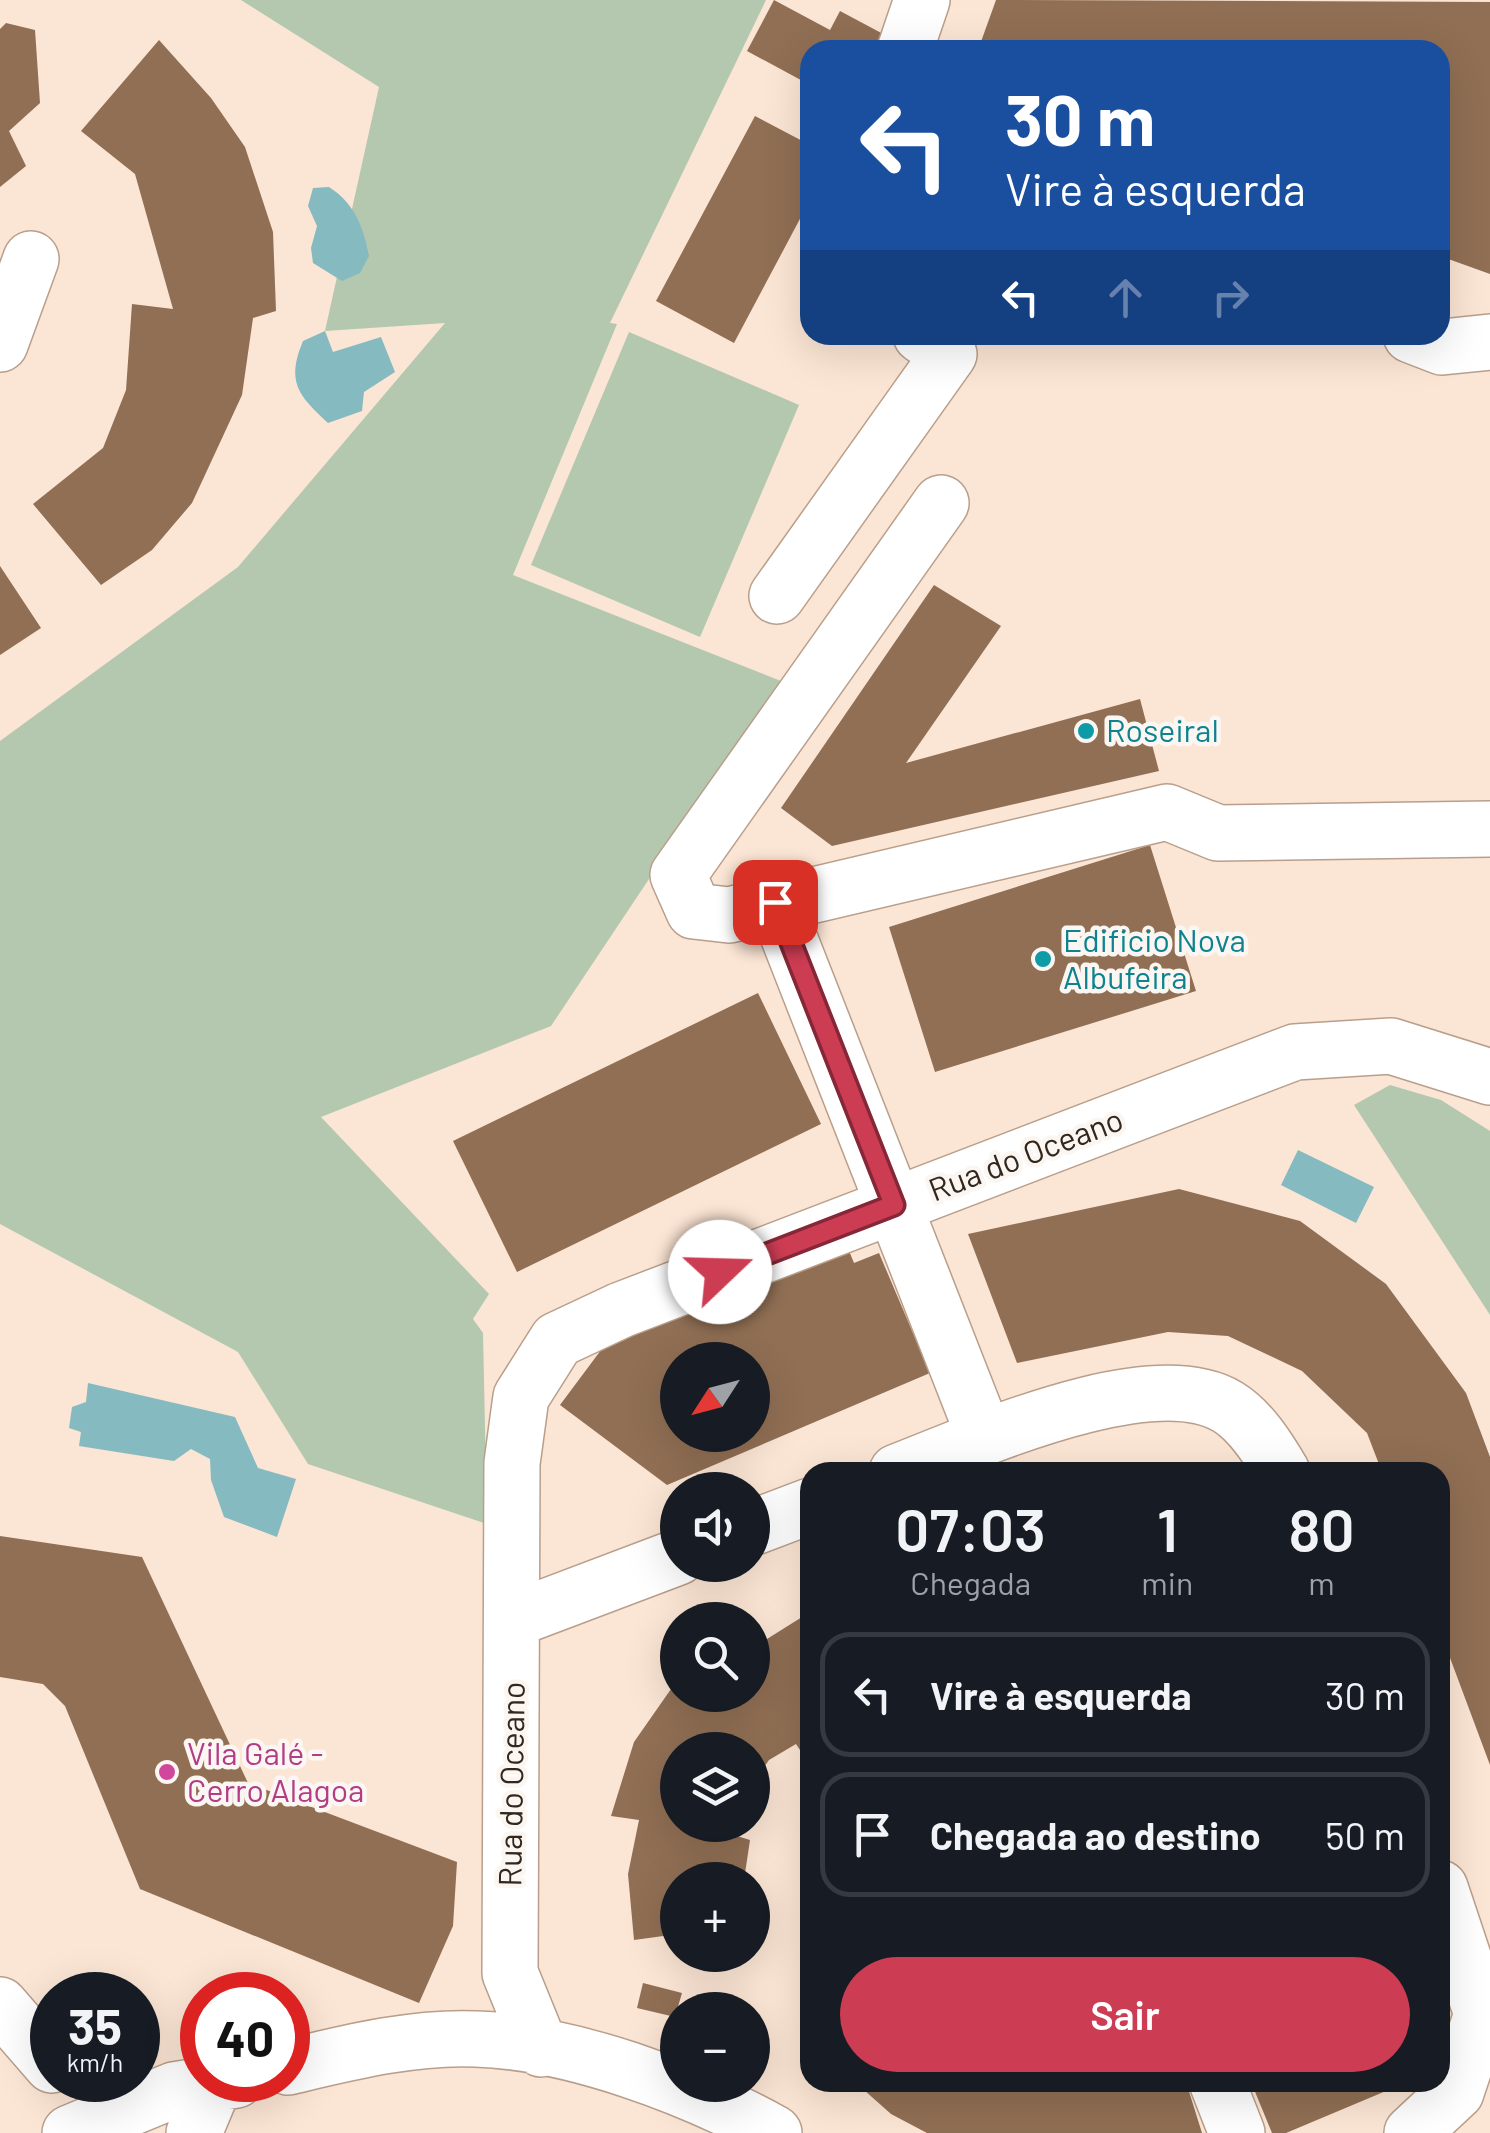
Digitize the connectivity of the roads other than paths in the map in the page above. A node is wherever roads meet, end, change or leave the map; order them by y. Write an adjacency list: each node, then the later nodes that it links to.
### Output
1 (922, 0): 2 (street)
2 (908, 40)
3 (31, 259): 5 (street)
4 (1490, 342): 7 (street)
5 (0, 344)
6 (936, 345): 9 (street)
7 (1437, 345)
8 (941, 503): 11 (street)
9 (777, 596)
10 (1490, 829): 11 (street)
11 (775, 902): 13 (street)
12 (1490, 1078): 13 (street, Rua do Oceano)
13 (894, 1205): 14 (street); 20 (street, Rua do Oceano)
14 (985, 1438): 15 (street); 16 (street)
15 (923, 1462)
16 (1276, 1462)
17 (800, 1510): 18 (street)
18 (770, 1521)
19 (660, 1564): 20 (street)
20 (514, 1619): 22 (street, Rua do Oceano)
21 (1450, 1918): 31 (street)
22 (510, 1973): 24 (street); 26 (street)
23 (0, 2005): 25 (street)
24 (476, 2038): 26 (street); 27 (street)
25 (30, 2043)
26 (541, 2049): 29 (street)
27 (310, 2063)
28 (1221, 2092): 30 (street)
29 (774, 2133)
30 (1236, 2133)
31 (1412, 2133)

